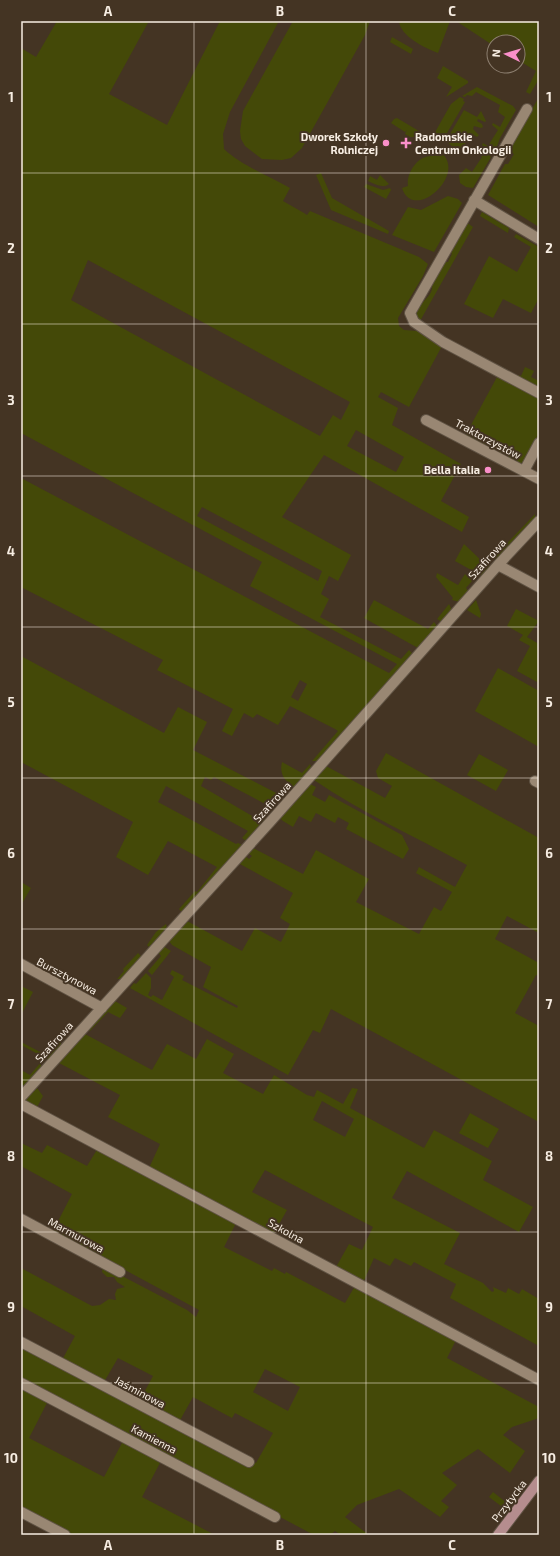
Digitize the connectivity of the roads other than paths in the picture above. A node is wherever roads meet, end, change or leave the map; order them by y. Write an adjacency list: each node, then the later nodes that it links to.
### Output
1 (527, 109): 2 (street)
2 (474, 200): 3 (street); 4 (street)
3 (539, 239)
4 (539, 393)
5 (426, 420): 7 (street, Traktorzystów)
6 (539, 443): 7 (street)
7 (524, 471): 8 (street, Traktorzystów)
8 (539, 479)
9 (539, 522): 10 (street, Szafirowa)
10 (498, 564): 11 (street); 13 (street, Szafirowa)
11 (539, 586)
12 (21, 964): 13 (street, Bursztynowa)
13 (102, 1008): 14 (street, Szafirowa)
14 (21, 1097)
15 (21, 1104): 19 (street, Szkolna)
16 (21, 1219): 17 (street, Marmurowa)
17 (120, 1272)
18 (21, 1342): 21 (street, Jaśminowa)
19 (539, 1380)
20 (21, 1383): 24 (street, Kamienna)
21 (249, 1462)
22 (537, 1487): 26 (main road, Przytycka)
23 (21, 1512): 25 (street)
24 (275, 1517)
25 (64, 1535)
26 (498, 1535)

